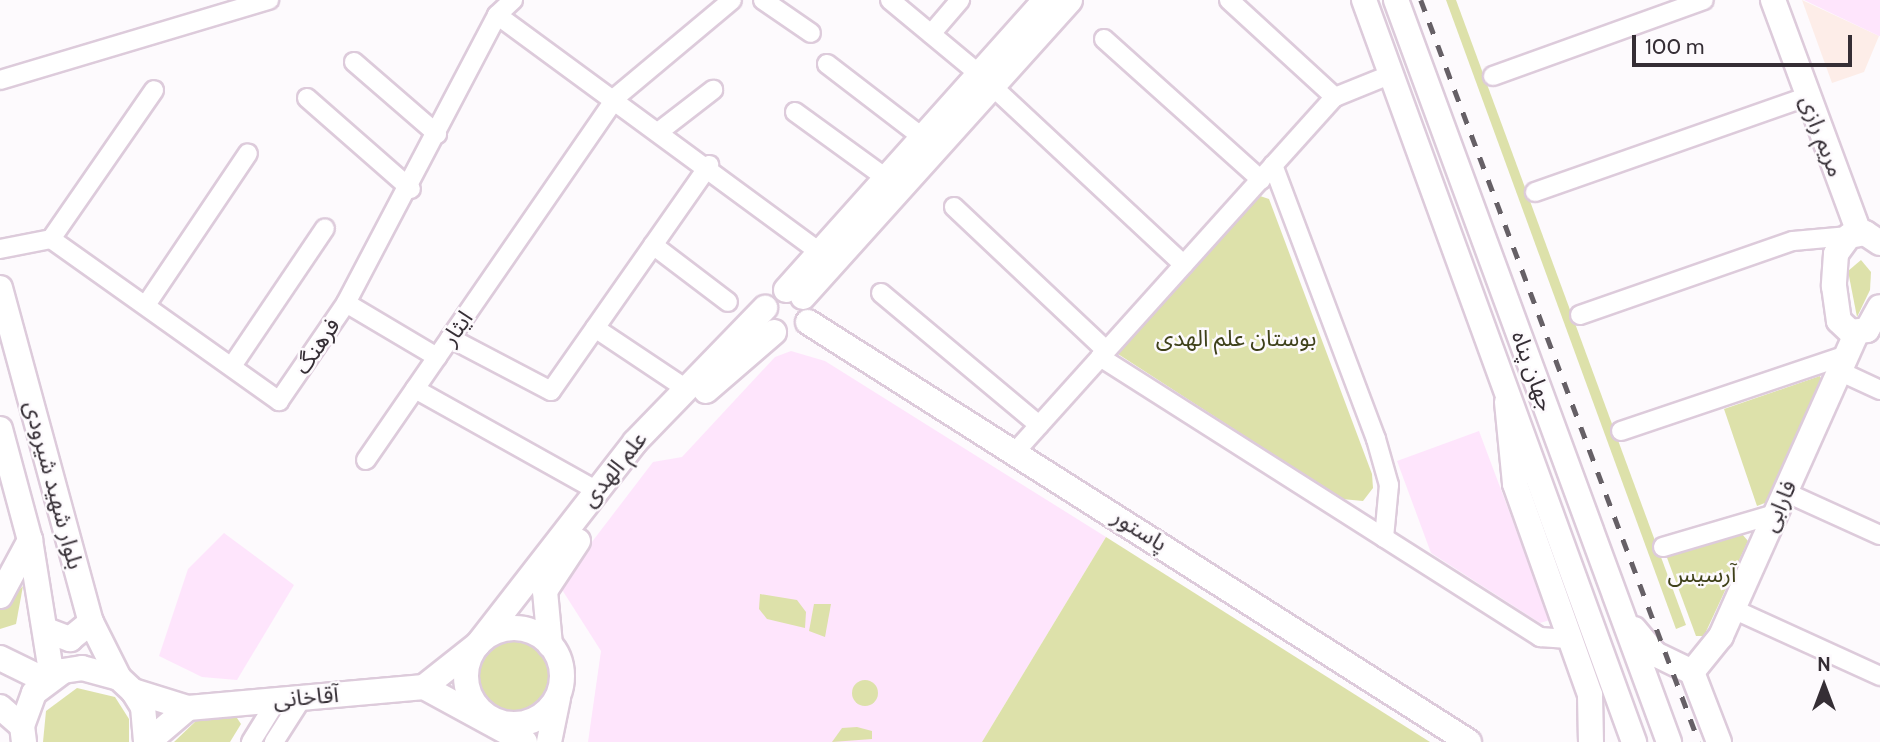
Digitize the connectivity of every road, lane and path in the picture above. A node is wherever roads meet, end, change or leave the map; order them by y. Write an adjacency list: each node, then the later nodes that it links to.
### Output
1 (269, 0): 22 (street)
2 (513, 0): 14 (street, فرهنگ)
3 (732, 0): 26 (street, ایثار)
4 (763, 0): 15 (street)
5 (890, 0): 16 (street)
6 (960, 0): 16 (street)
7 (1045, 0): 23 (street)
8 (1070, 0): 23 (street)
9 (1229, 0): 27 (street)
10 (1364, 0): 20 (street, جهان پناه)
11 (1396, 0): 83 (street, جهان پناه)
12 (1704, 0): 21 (street)
13 (1773, 0): 28 (street, مریم رازی)
14 (497, 15): 26 (street); 32 (street, فرهنگ)
15 (811, 33)
16 (931, 34): 23 (street)
17 (1104, 39): 38 (street)
18 (354, 62): 32 (street)
19 (827, 64): 33 (street)
20 (1392, 74): 27 (street); 66 (street, جهان پناه)
21 (1493, 76)
22 (0, 80)
23 (986, 80): 33 (street); 48 (street); 51 (street)
24 (155, 90): 44 (street)
25 (713, 90): 31 (street)
26 (616, 97): 31 (street); 61 (street, ایثار)
27 (1335, 97): 36 (street)
28 (1807, 97): 40 (street); 43 (street, مریم رازی)
29 (307, 98): 39 (street)
30 (795, 112): 37 (street)
31 (661, 130): 35 (street)
32 (437, 134): 39 (street, فرهنگ)
33 (922, 137): 37 (street)
34 (248, 153): 52 (street)
35 (709, 165): 45 (street); 47 (street)
36 (1273, 165): 38 (street); 78 (street)
37 (886, 178): 47 (street)
38 (1261, 180): 48 (street)
39 (411, 189): 54 (street, فرهنگ)
40 (1535, 192)
41 (954, 207): 63 (street)
42 (325, 228): 65 (street)
43 (1863, 237): 57 (street); 62 (street)
44 (51, 239): 46 (street); 52 (street, فرهنگ)
45 (653, 245): 53 (street); 59 (street)
46 (0, 249)
47 (820, 252): 51 (street)
48 (1184, 265): 63 (street)
49 (0, 288): 84 (street, بلوار شهید شیرودی)
50 (881, 293): 70 (street)
51 (795, 294): 56 (street, علم الهدی); 58 (street)
52 (148, 302): 65 (street, فرهنگ)
53 (728, 302)
54 (346, 303): 64 (street); 65 (street, فرهنگ)
55 (1880, 307): 62 (street, فارابی)
56 (765, 308): 60 (street); 67 (street, علم الهدی)
57 (1580, 315)
58 (808, 322): 60 (street); 73 (street, پاستور)
59 (595, 328): 61 (street); 67 (street)
60 (774, 332): 88 (street, علم الهدی)
61 (450, 338): 64 (street, ایثار)
62 (1848, 353): 69 (street); 72 (street); 76 (street, فارابی)
63 (1103, 354): 70 (street); 78 (street)
64 (437, 357): 68 (street, ایثار)
65 (232, 366)
66 (1506, 380): 86 (street); 108 (street, جهان پناه)
67 (685, 388): 75 (street, علم الهدی)
68 (415, 389): 74 (street, ایثار); 75 (street)
69 (1880, 390)
70 (1039, 425): 73 (street)
71 (0, 429): 79 (street, بلوار شهید شیرودی)
72 (1621, 431)
73 (1015, 452): 106 (street, پاستور)
74 (366, 460)
75 (596, 491): 87 (street, علم الهدی)
76 (1780, 503): 77 (street); 80 (street); 82 (street, فارابی)
77 (1880, 535)
78 (1384, 538): 86 (street)
79 (30, 540): 81 (street); 85 (street, بلوار شهید شیرودی)
80 (1663, 547)
81 (0, 596)
82 (1733, 609): 90 (street, فارابی); 91 (street)
83 (1625, 617): 90 (street); 109 (street, جهان پناه)
84 (91, 622): 85 (street); 93 (street, بلوار شهید شیرودی)
85 (46, 630): 92 (street, بلوار شهید شیرودی)
86 (1568, 639): 107 (street)
87 (478, 644): 88 (street); 94 (street); 99 (street)
88 (550, 645): 95 (street)
89 (0, 658): 92 (street)
90 (1692, 672): 110 (street)
91 (1880, 676)
92 (49, 679): 93 (street); 100 (street)
93 (126, 684): 98 (street); 101 (street, بلوار شهید شیرودی)
94 (424, 687): 96 (street, آقاخانی); 99 (street)
95 (559, 694): 99 (street); 105 (street)
96 (289, 699): 98 (street, آقاخانی); 102 (street); 103 (street)
97 (0, 707): 100 (street)
98 (188, 708): 101 (street)
99 (486, 716): 104 (street)
100 (23, 734)
101 (147, 742)
102 (251, 742)
103 (274, 742)
104 (525, 742)
105 (549, 742)
106 (1469, 742)
107 (1591, 742)
108 (1634, 742)
109 (1669, 742)
110 (1719, 742)

